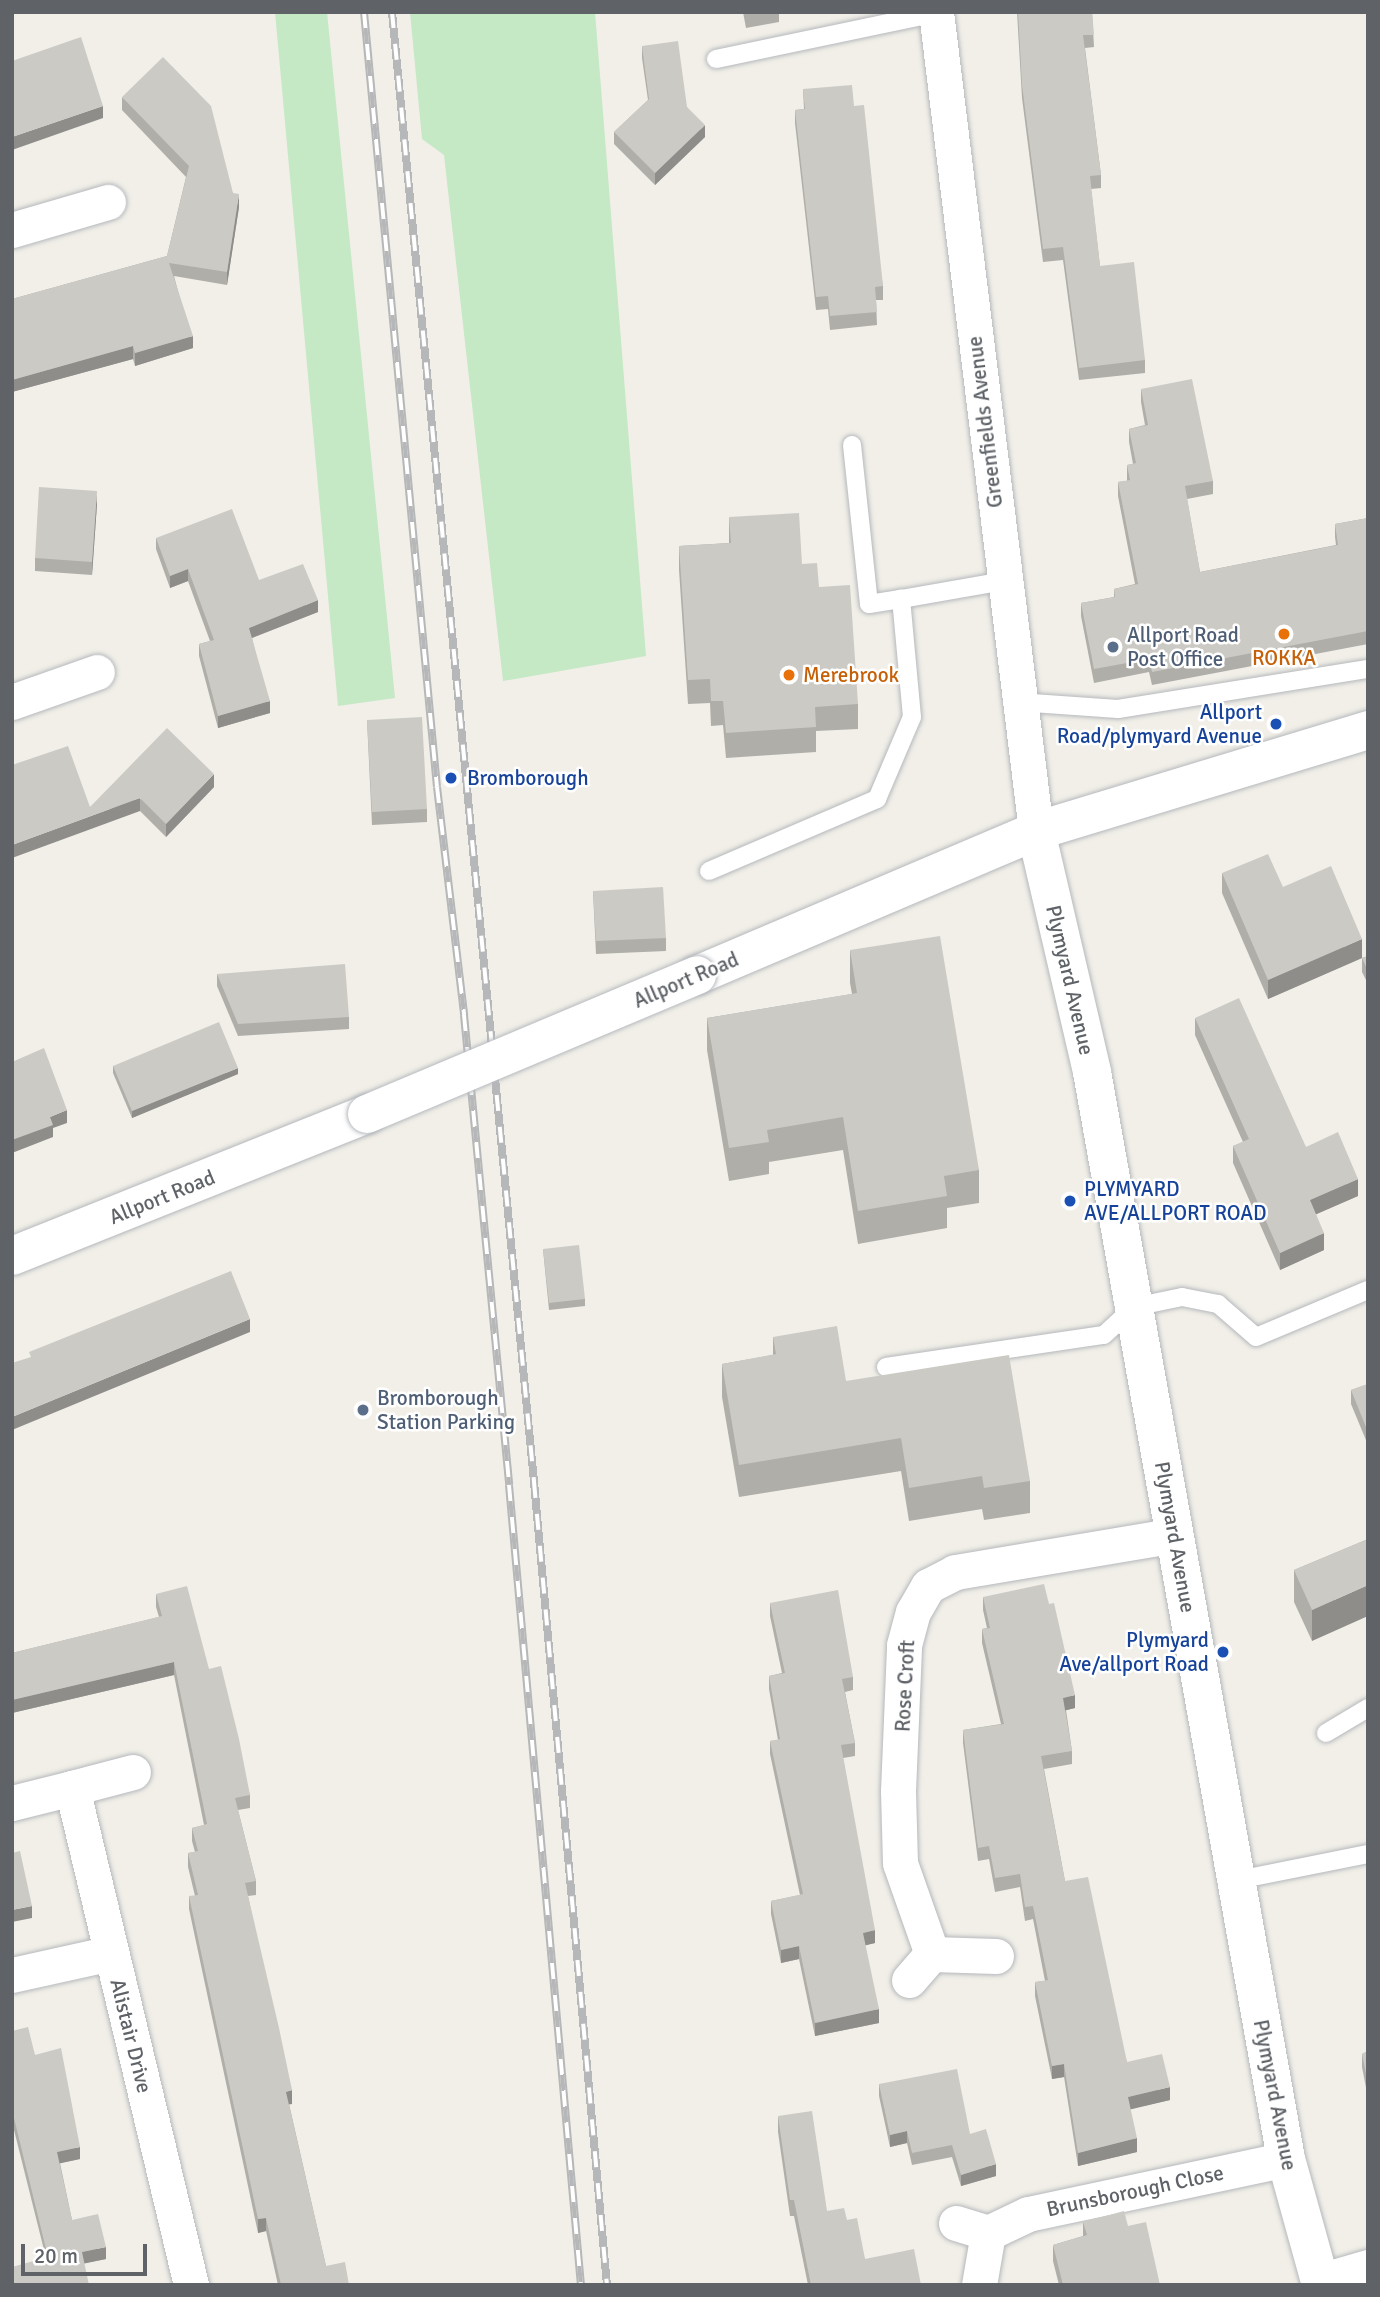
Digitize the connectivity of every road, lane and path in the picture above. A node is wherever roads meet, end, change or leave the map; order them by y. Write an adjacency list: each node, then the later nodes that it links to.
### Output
1 (936, 12): 2 (lane); 6 (street, Greenfields Avenue)
2 (716, 59)
3 (108, 202): 4 (street)
4 (12, 230)
5 (852, 445): 7 (lane)
6 (1004, 581): 7 (lane); 11 (street, Greenfields Avenue)
7 (901, 600): 14 (lane)
8 (1368, 669): 11 (lane)
9 (97, 672): 10 (street)
10 (12, 702)
11 (1018, 702): 13 (street, Greenfields Avenue)
12 (1368, 730): 13 (street, Allport Road)
13 (1036, 831): 15 (street, Allport Road, bridge); 17 (street, Plymyard Avenue)
14 (709, 871)
15 (12, 1256)
16 (1368, 1290): 17 (lane)
17 (1134, 1307): 18 (lane); 19 (street, Plymyard Avenue)
18 (886, 1367)
19 (1175, 1535): 26 (street, Plymyard Avenue); 28 (street, Rose Croft)
20 (1368, 1708): 21 (lane)
21 (1326, 1733)
22 (133, 1772): 23 (street)
23 (72, 1788): 24 (street); 27 (street, Alistair Drive)
24 (12, 1803)
25 (1368, 1854): 26 (lane)
26 (1233, 1881): 32 (street, Plymyard Avenue)
27 (111, 1953): 30 (street); 35 (street, Alistair Drive)
28 (932, 1954): 29 (street); 31 (street)
29 (996, 1956)
30 (12, 1975)
31 (909, 1980)
32 (1286, 2159): 34 (street, Plymyard Avenue); 36 (street, Brunsborough Close)
33 (1368, 2267): 34 (street)
34 (1321, 2283)
35 (191, 2285)
36 (979, 2285)

